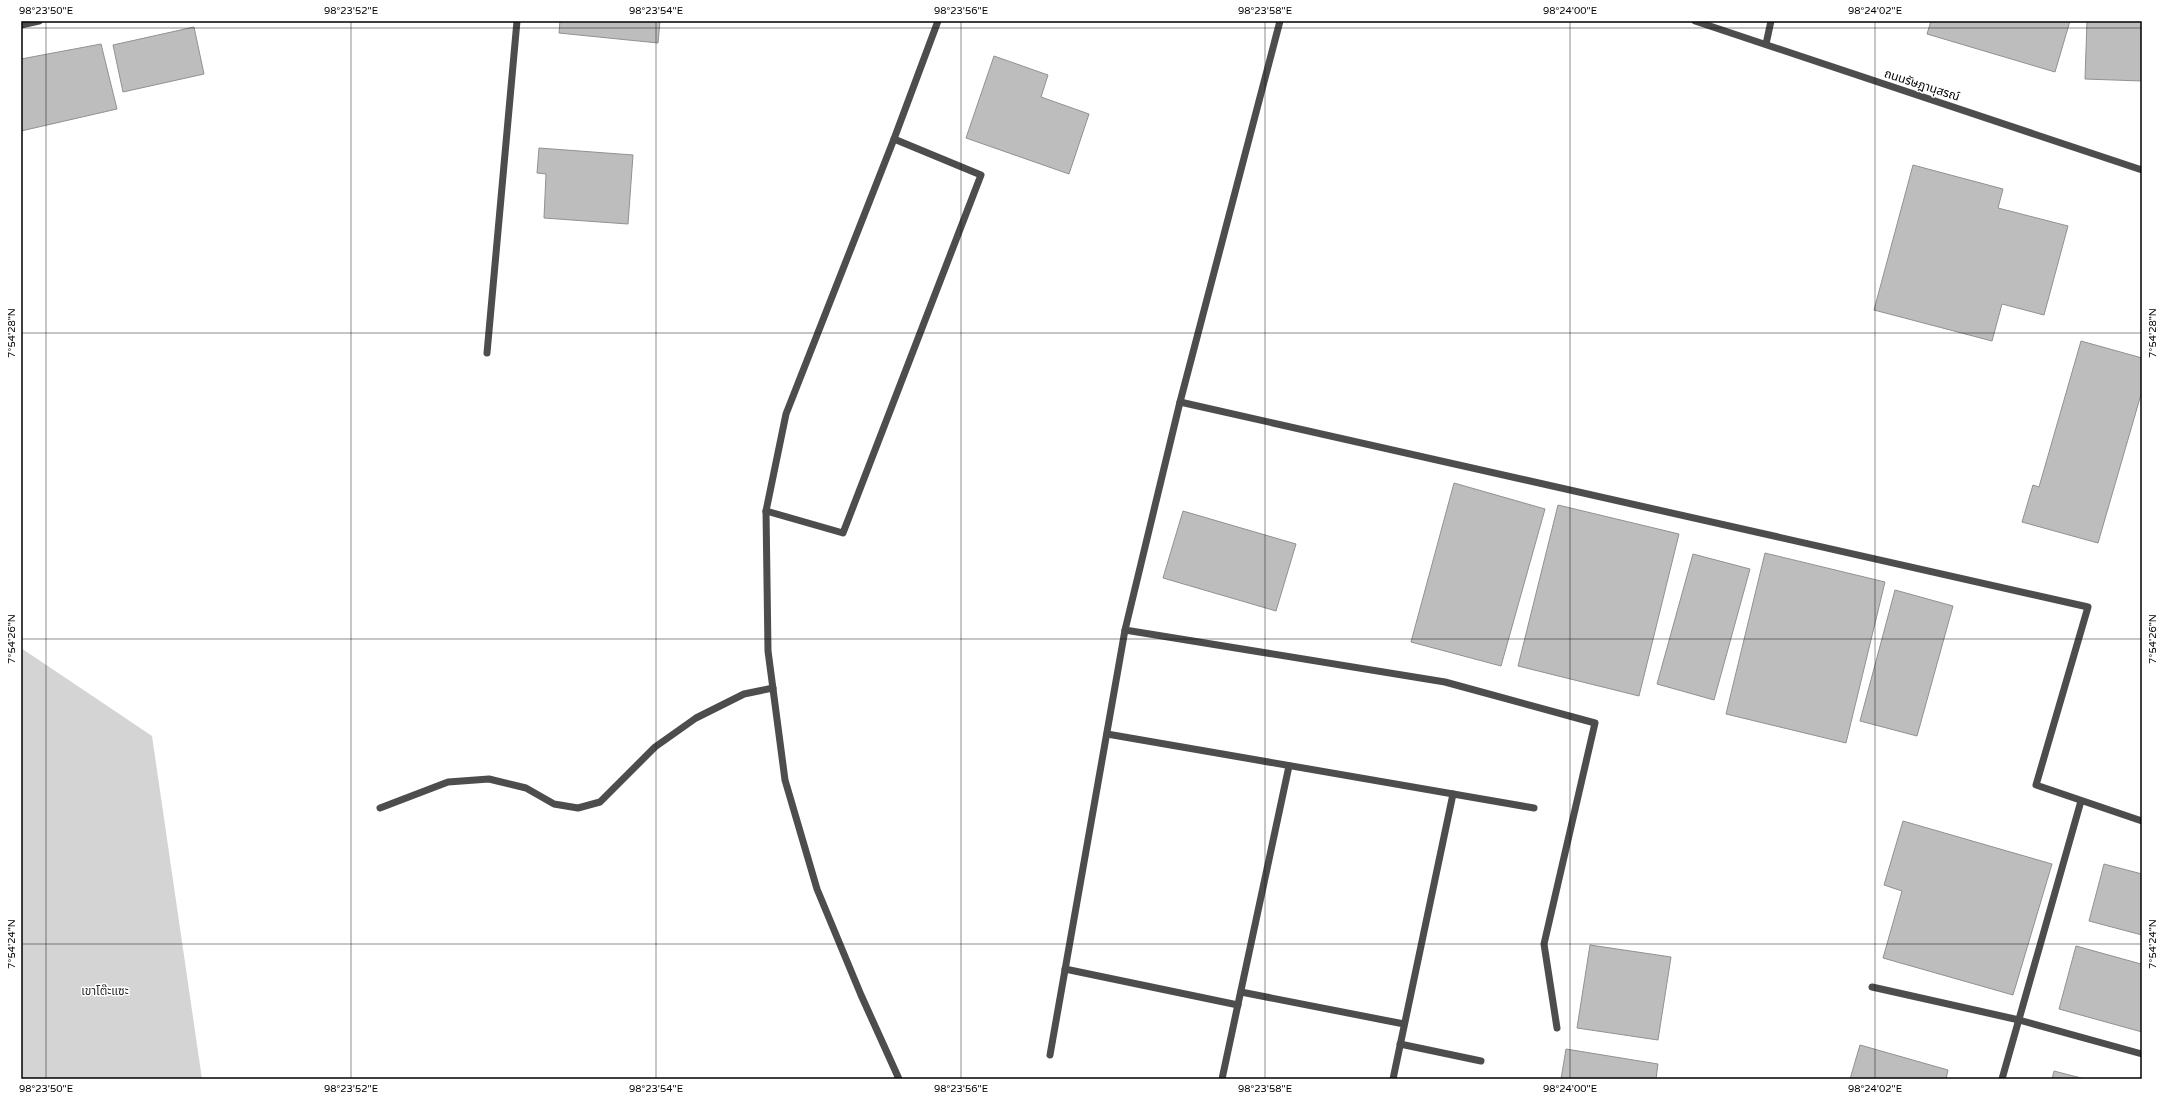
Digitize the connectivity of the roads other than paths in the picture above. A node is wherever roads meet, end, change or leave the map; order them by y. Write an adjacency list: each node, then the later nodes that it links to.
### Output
1 (39, 21): 7 (street)
2 (517, 21): 11 (street)
3 (938, 21): 9 (street)
4 (1280, 21): 12 (street)
5 (1695, 21): 8 (street, ถนนรัษฎานุสรณ์)
6 (1770, 21): 8 (street)
7 (21, 25)
8 (1766, 44): 10 (street, ถนนรัษฎานุสรณ์)
9 (894, 139): 13 (street); 13 (street)
10 (2142, 170)
11 (487, 353)
12 (1180, 402): 14 (street); 19 (street)
13 (766, 511): 15 (street)
14 (1125, 630): 16 (street); 29 (street)
15 (773, 688): 20 (street); 34 (street)
16 (1106, 734): 17 (street); 23 (street)
17 (1289, 766): 18 (street); 25 (street)
18 (1453, 794): 21 (street); 28 (street)
19 (2081, 801): 22 (street); 27 (street)
20 (380, 808)
21 (1534, 808)
22 (2142, 820)
23 (1065, 968): 26 (street); 32 (street)
24 (1872, 987): 27 (street)
25 (1241, 992): 26 (street); 28 (street)
26 (1238, 1005): 35 (street)
27 (2019, 1020): 31 (street); 37 (street)
28 (1404, 1024): 30 (street)
29 (1557, 1028)
30 (1400, 1044): 33 (street); 36 (street)
31 (2142, 1054)
32 (1050, 1055)
33 (1481, 1062)
34 (899, 1079)
35 (1222, 1079)
36 (1393, 1079)
37 (2002, 1079)

